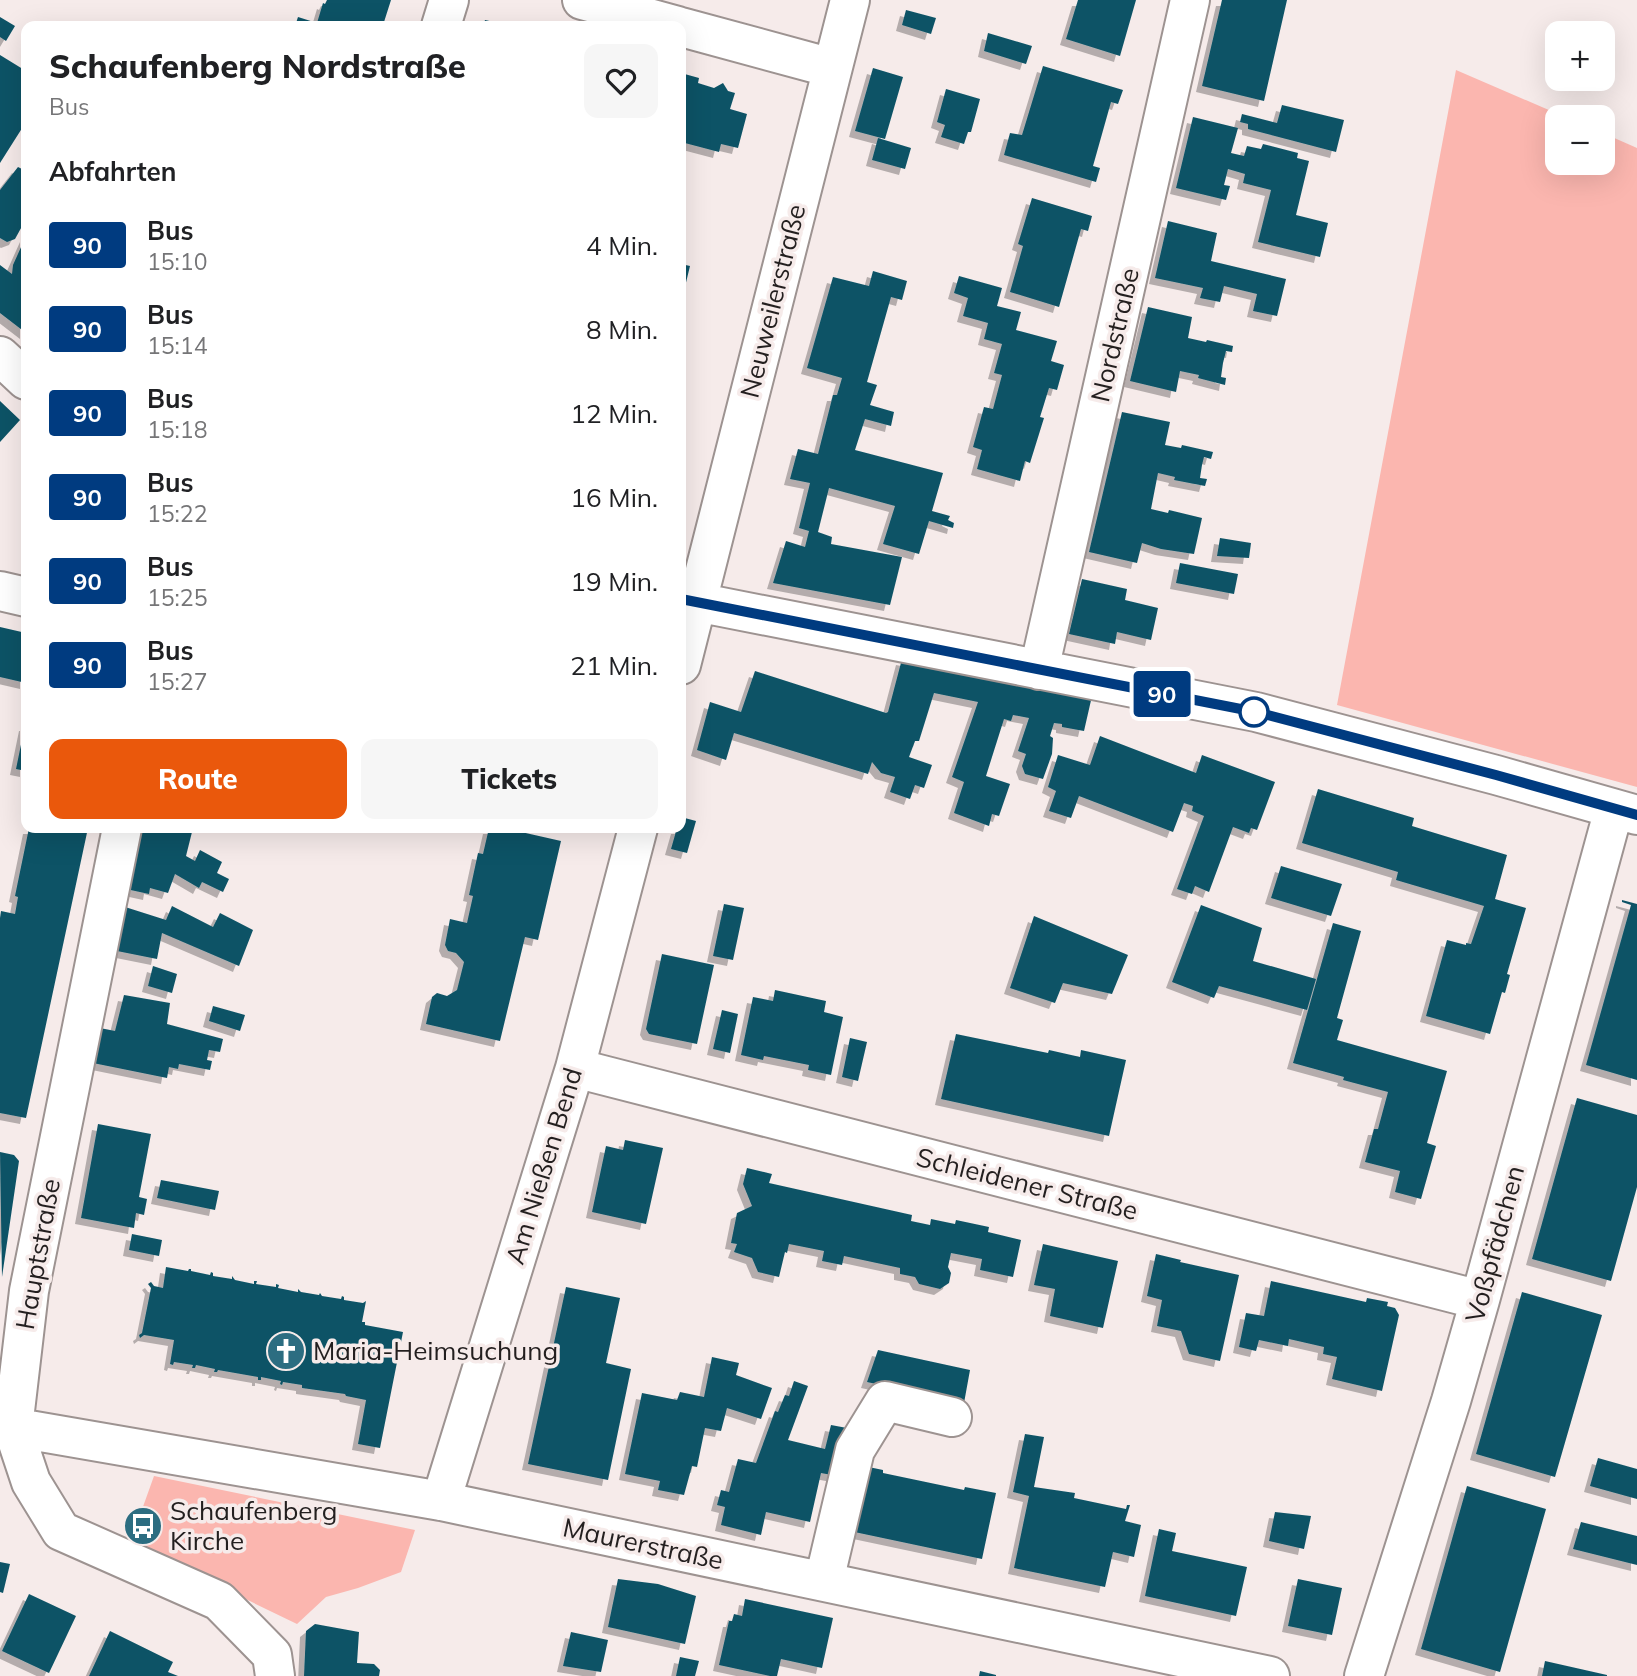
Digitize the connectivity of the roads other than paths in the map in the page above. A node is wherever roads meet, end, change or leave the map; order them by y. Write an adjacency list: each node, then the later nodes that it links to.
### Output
1 (449, 0): 5 (street)
2 (582, 0): 6 (street)
3 (850, 0): 8 (street, Neuweilerstraße)
4 (1190, 0): 15 (street, Nordstraße)
5 (443, 21)
6 (657, 21)
7 (686, 29): 8 (street)
8 (832, 68): 13 (street, Neuweilerstraße)
9 (0, 356): 10 (street)
10 (21, 375)
11 (0, 591): 12 (street)
12 (21, 596)
13 (689, 601): 14 (street); 15 (street)
14 (686, 625)
15 (1039, 670): 16 (street)
16 (1626, 812): 20 (street, Voßpfädchen)
17 (121, 833): 22 (street, Hauptstraße)
18 (637, 833): 19 (street, Am Nießen Bend)
19 (575, 1068): 20 (street, Schleidener Straße); 23 (street, Am Nießen Bend)
20 (1480, 1300): 27 (street, Voßpfädchen)
21 (952, 1416): 24 (street)
22 (6, 1426): 23 (street, Maurerstraße); 25 (street, Hauptstraße)
23 (441, 1501): 24 (street, Maurerstraße)
24 (824, 1581): 26 (street, Maurerstraße)
25 (275, 1676)
26 (1270, 1676)
27 (1364, 1676)

